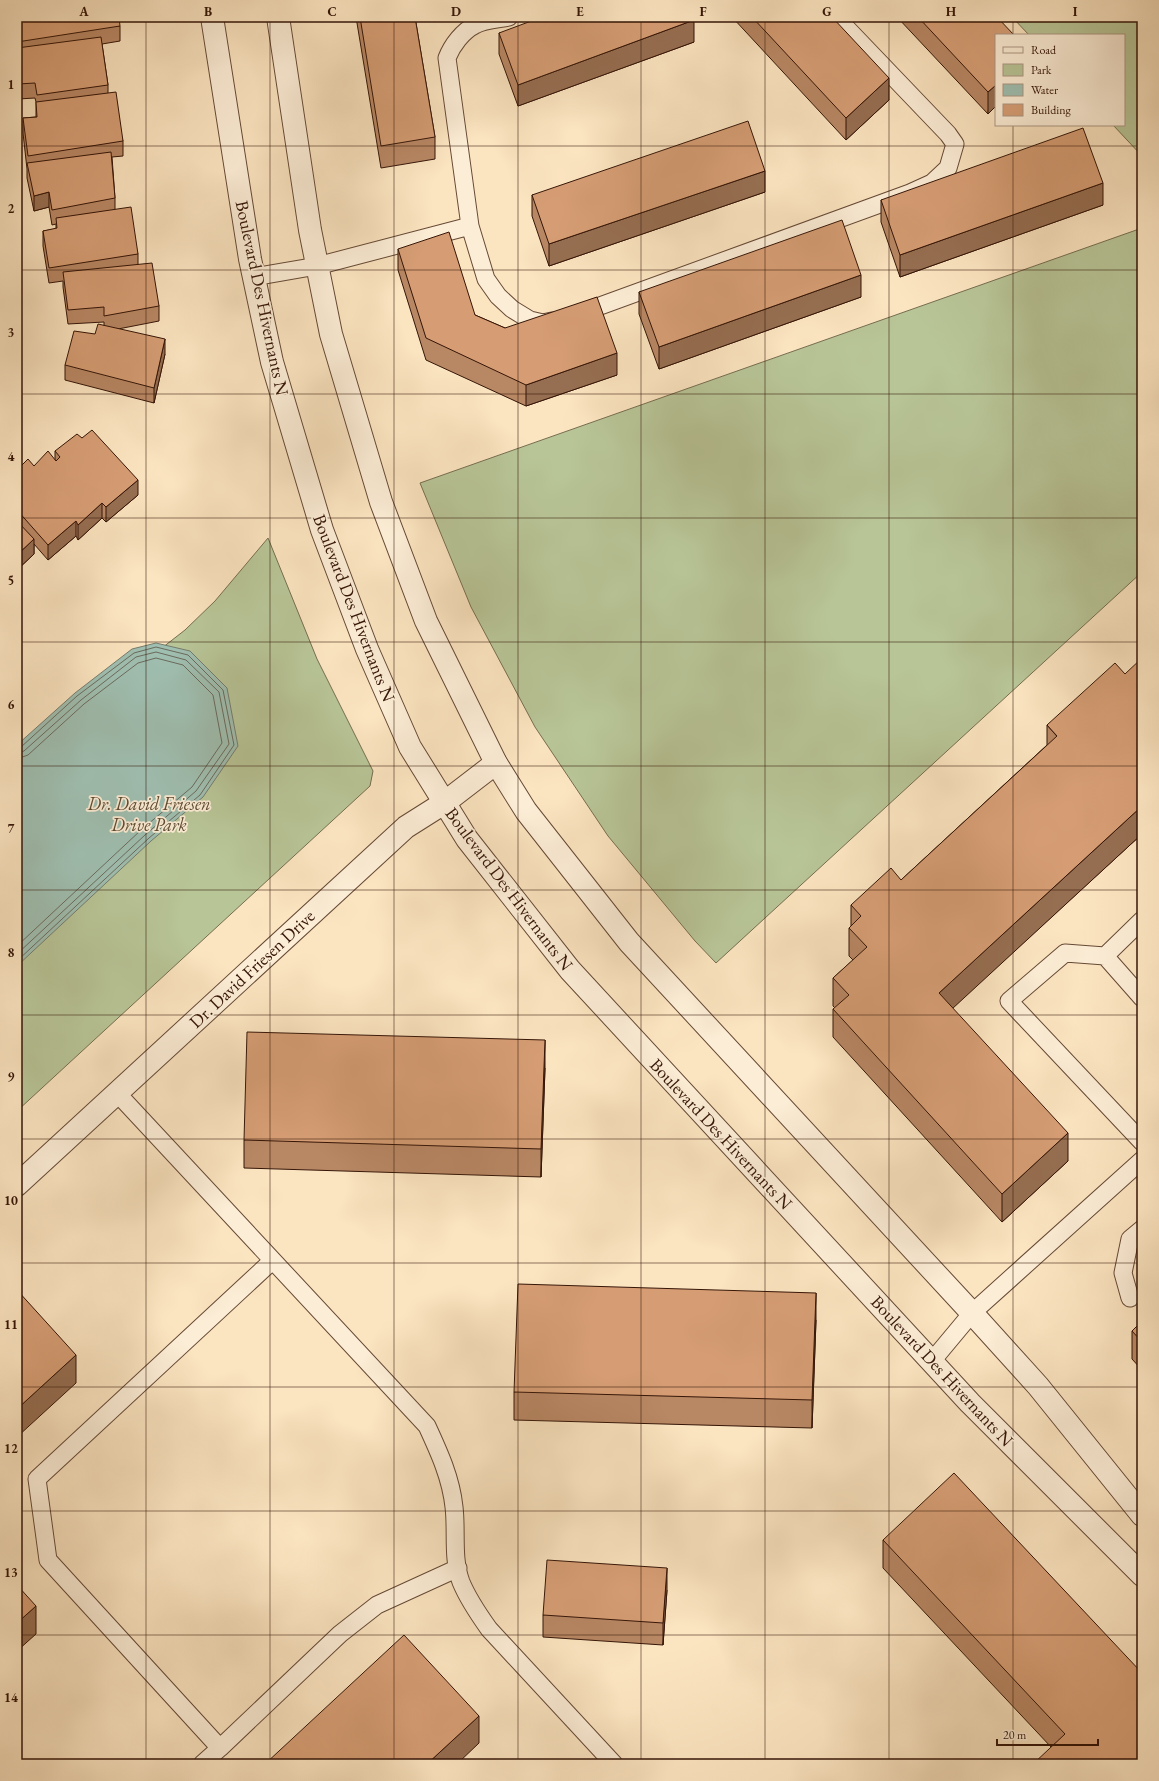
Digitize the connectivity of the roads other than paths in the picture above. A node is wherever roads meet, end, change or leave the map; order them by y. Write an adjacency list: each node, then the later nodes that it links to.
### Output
1 (212, 17): 7 (street, Boulevard Des Hivernants N)
2 (278, 17): 6 (street)
3 (509, 17): 5 (lane)
4 (836, 17): 5 (lane)
5 (470, 226): 6 (lane)
6 (317, 266): 7 (lane); 8 (street)
7 (254, 277): 9 (street, Boulevard Des Hivernants N)
8 (496, 763): 9 (street, Dr. David Friesen Drive); 20 (street)
9 (444, 803): 13 (street, Dr. David Friesen Drive); 21 (street, Boulevard Des Hivernants N)
10 (1142, 920): 11 (lane)
11 (1105, 956): 12 (lane); 14 (lane)
12 (1142, 998)
13 (117, 1093): 16 (street, Dr. David Friesen Drive); 18 (lane)
14 (1142, 1142)
15 (1142, 1160): 20 (lane)
16 (17, 1185)
17 (1142, 1229): 19 (lane)
18 (272, 1260): 23 (lane); 25 (lane)
19 (1130, 1298)
20 (972, 1313): 21 (lane); 22 (street)
21 (932, 1361): 24 (street, Boulevard Des Hivernants N)
22 (1142, 1515)
23 (458, 1568): 25 (lane); 27 (lane)
24 (1142, 1575)
25 (220, 1748): 26 (lane)
26 (202, 1764)
27 (614, 1764)

